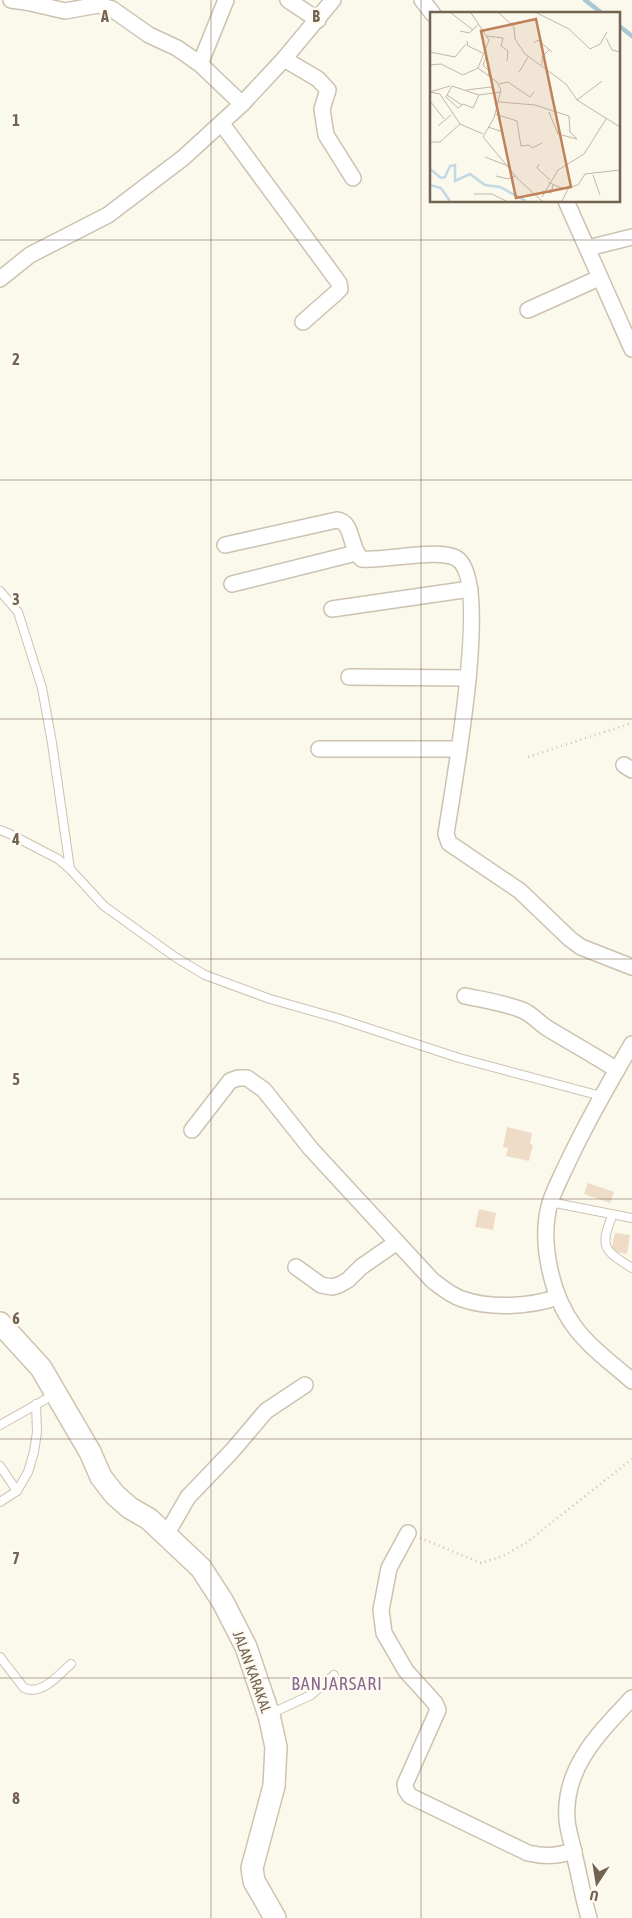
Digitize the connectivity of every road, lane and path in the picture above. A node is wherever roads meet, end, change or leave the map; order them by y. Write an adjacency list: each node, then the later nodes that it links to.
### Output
1 (11, 0): 6 (street)
2 (226, 0): 10 (street)
3 (288, 0): 8 (street)
4 (333, 0): 8 (street)
5 (422, 0): 7 (street)
6 (27, 1): 10 (street)
7 (431, 12)
8 (318, 20): 9 (street)
9 (284, 60): 11 (street); 13 (street)
10 (200, 64): 11 (street)
11 (242, 104): 12 (street)
12 (222, 124): 18 (street); 20 (street)
13 (353, 178)
14 (566, 202): 16 (street)
15 (632, 237): 16 (street)
16 (588, 248): 17 (street)
17 (599, 278): 19 (street); 21 (street)
18 (0, 279)
19 (528, 310)
20 (302, 322)
21 (632, 350)
22 (225, 545): 23 (street)
23 (356, 553): 24 (street); 25 (street)
24 (232, 584)
25 (470, 588): 27 (street); 29 (street)
26 (0, 591): 35 (lane)
27 (332, 609)
28 (349, 677): 29 (street)
29 (468, 678): 32 (street)
30 (632, 723): 33 (path)
31 (319, 749): 32 (street)
32 (458, 749): 36 (street)
33 (528, 757)
34 (0, 830): 35 (lane)
35 (70, 869): 40 (lane)
36 (632, 967)
37 (465, 996): 39 (street)
38 (632, 1044): 39 (street)
39 (617, 1070): 40 (street)
40 (601, 1096): 42 (street)
41 (192, 1130): 45 (street)
42 (550, 1202): 43 (lane); 48 (street)
43 (612, 1216): 44 (lane); 47 (lane)
44 (632, 1218)
45 (397, 1242): 46 (street); 48 (street)
46 (296, 1267)
47 (632, 1268)
48 (558, 1297): 50 (street)
49 (0, 1323): 52 (main road, JALAN KARAKAL)
50 (632, 1381)
51 (305, 1384): 60 (street)
52 (57, 1392): 53 (lane); 60 (main road, JALAN KARAKAL)
53 (36, 1404): 54 (lane); 57 (lane)
54 (0, 1425)
55 (632, 1459): 59 (path)
56 (0, 1466): 57 (lane)
57 (17, 1491): 58 (lane)
58 (0, 1502)
59 (408, 1532): 66 (street)
60 (166, 1535): 65 (main road, JALAN KARAKAL)
61 (0, 1657): 62 (lane)
62 (70, 1664)
63 (334, 1675): 65 (lane)
64 (632, 1698): 66 (street)
65 (268, 1715): 67 (main road, JALAN KARAKAL)
66 (574, 1851): 68 (street)
67 (275, 1918)
68 (589, 1918)

